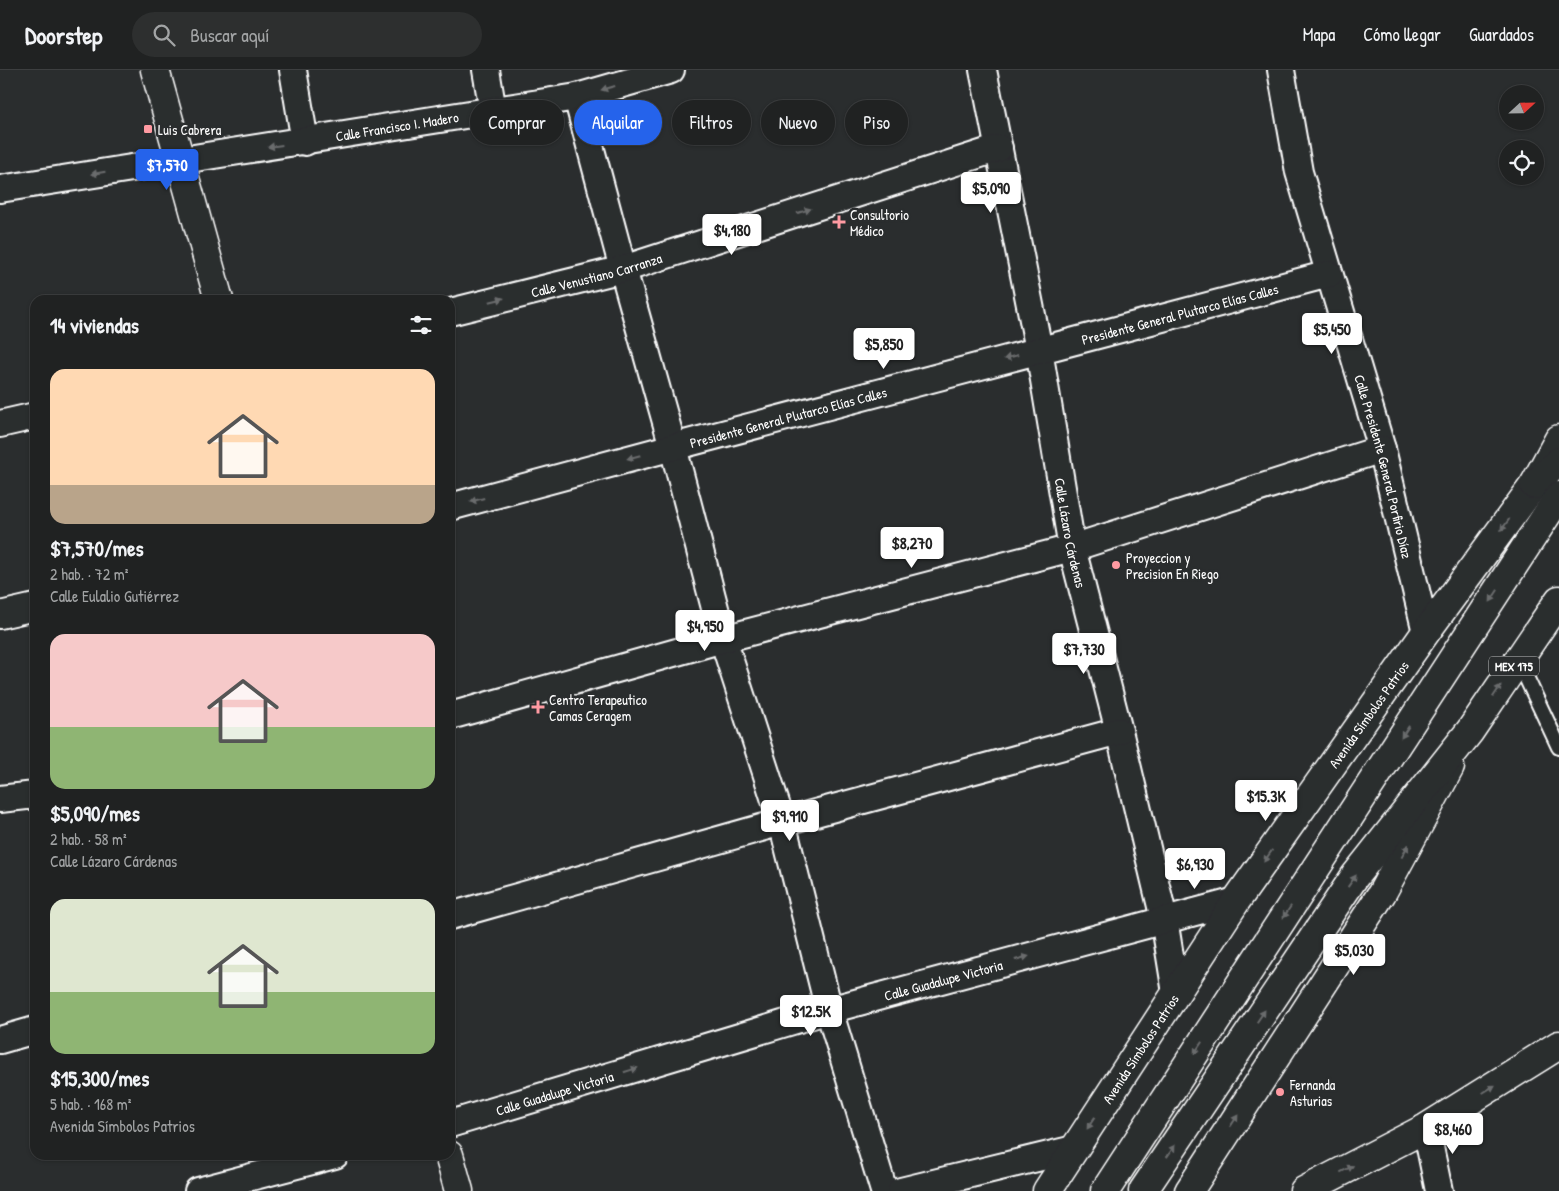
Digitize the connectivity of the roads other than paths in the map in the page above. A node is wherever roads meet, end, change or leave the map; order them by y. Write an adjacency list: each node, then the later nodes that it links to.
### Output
1 (155, 70): 13 (street)
2 (293, 70): 11 (street)
3 (486, 70): 8 (street)
4 (671, 70): 7 (street, Calle Francisco I. Madero, one-way to 7)
5 (983, 70): 12 (street, Calle Lázaro Cárdenas)
6 (1281, 70): 16 (street, Calle Presidente General Porfirio Díaz)
7 (577, 97): 9 (street, Calle Francisco I. Madero); 15 (street)
8 (491, 100)
9 (559, 100)
10 (470, 115): 11 (street, Calle Francisco I. Madero)
11 (305, 142): 13 (street, Calle Francisco I. Madero, one-way to 13)
12 (999, 148): 15 (street, Calle Venustiano Carranza, one-way to 12); 19 (street, Calle Lázaro Cárdenas)
13 (180, 160): 14 (street, Calle Francisco I. Madero, one-way to 14); 17 (street)
14 (0, 189)
15 (623, 269): 18 (street, Calle Venustiano Carranza, one-way to 15); 23 (street)
16 (1329, 274): 19 (street, Presidente General Plutarco Elías Calles); 24 (street, Calle Presidente General Porfirio Díaz)
17 (218, 295)
18 (455, 311)
19 (1039, 350): 23 (street, Presidente General Plutarco Elías Calles, one-way to 23); 29 (street, Calle Lázaro Cárdenas)
20 (30, 417): 21 (street)
21 (0, 424)
22 (1559, 439): 26 (street, Avenida Símbolos Patrios)
23 (673, 447): 28 (street, Presidente General Plutarco Elías Calles, one-way to 28); 34 (street)
24 (1382, 449): 29 (street); 33 (street, Calle Presidente General Porfirio Díaz)
25 (1559, 461): 26 (street)
26 (1534, 485): 33 (street, Avenida Símbolos Patrios, one-way to 33)
27 (1559, 496): 61 (street, one-way to 61)
28 (455, 506)
29 (1072, 548): 34 (street); 37 (street, Calle Lázaro Cárdenas)
30 (1559, 600): 35 (street, MEX 175)
31 (30, 608): 32 (street)
32 (0, 614)
33 (1426, 632): 43 (street, Avenida Símbolos Patrios, one-way to 43)
34 (723, 639): 36 (street); 42 (street)
35 (1518, 660): 38 (street, MEX 175, one-way to 35); 39 (lane)
36 (455, 715)
37 (1119, 731): 42 (street); 45 (street, Calle Lázaro Cárdenas)
38 (1470, 732): 62 (street, MEX 175, one-way to 38); 63 (street, one-way to 38)
39 (1559, 746)
40 (30, 796): 41 (street)
41 (0, 799)
42 (782, 822): 44 (street); 47 (street)
43 (1236, 901): 45 (street, Calle Guadalupe Victoria); 46 (street, Avenida Símbolos Patrios)
44 (455, 915)
45 (1164, 919): 46 (street, Calle Lázaro Cárdenas); 47 (street, Calle Guadalupe Victoria, one-way to 45)
46 (1176, 993): 53 (street, Avenida Símbolos Patrios, one-way to 53)
47 (830, 1010): 51 (street, Calle Guadalupe Victoria, one-way to 47); 58 (street)
48 (30, 1031): 49 (street)
49 (0, 1040)
50 (1559, 1045): 52 (street, one-way to 50)
51 (455, 1122)
52 (1426, 1128): 64 (street, one-way to 52); 65 (street)
53 (1074, 1149): 59 (street); 60 (street, Avenida Símbolos Patrios)
54 (316, 1160): 56 (street)
55 (450, 1160): 57 (street)
56 (198, 1191)
57 (458, 1191)
58 (884, 1191)
59 (901, 1191)
60 (1047, 1191)
61 (1105, 1191)
62 (1143, 1191)
63 (1188, 1191)
64 (1304, 1191)
65 (1439, 1191)

